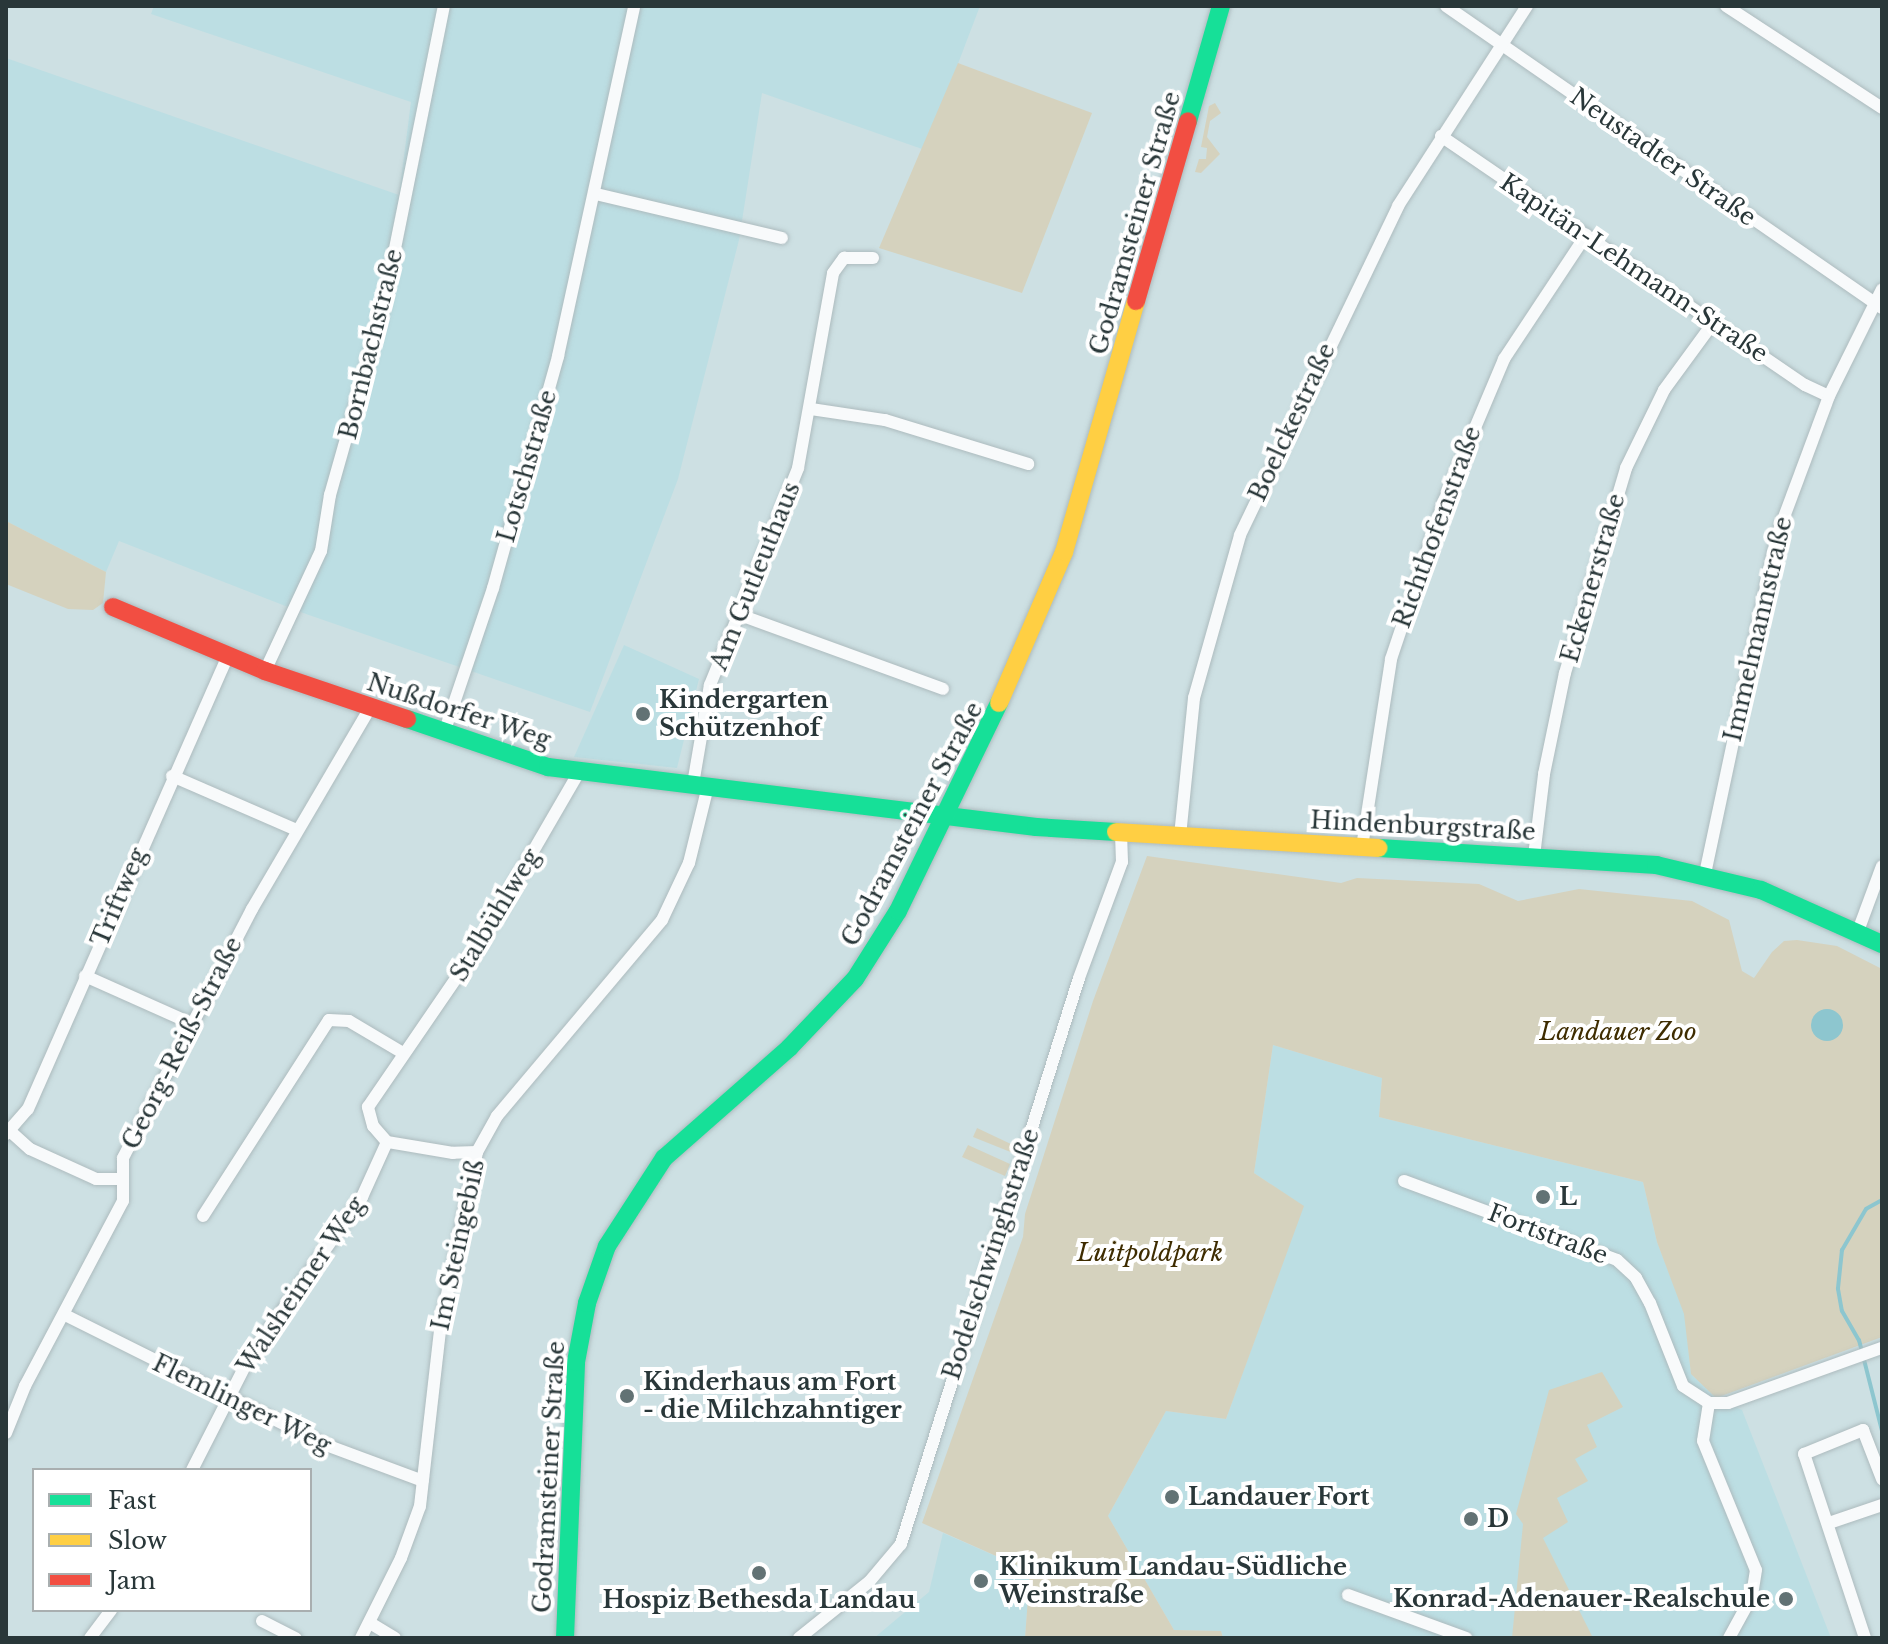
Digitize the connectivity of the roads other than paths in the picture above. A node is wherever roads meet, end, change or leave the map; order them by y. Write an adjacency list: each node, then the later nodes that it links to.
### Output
1 (444, 6): 23 (street, Bornbachstraße)
2 (634, 6): 10 (street, Lotschstraße)
3 (1221, 6): 30 (street, Godramsteiner Straße)
4 (1446, 6): 7 (street, Neustadter Straße)
5 (1527, 6): 7 (street, Boelckestraße)
6 (1726, 6): 8 (street)
7 (1503, 46): 9 (street, Boelckestraße); 15 (street, Neustadter Straße)
8 (1882, 108)
9 (1441, 136): 11 (street, Kapitän-Lehmann-Straße); 33 (street, Boelckestraße)
10 (596, 194): 12 (street); 26 (street, Lotschstraße)
11 (1586, 235): 16 (street, Kapitän-Lehmann-Straße); 34 (street, Richthofenstraße)
12 (782, 238)
13 (873, 258): 18 (street, Am Gutleuthaus)
14 (1882, 289): 15 (street, Immelmannstraße)
15 (1878, 306): 17 (street, Immelmannstraße)
16 (1713, 323): 17 (street, Kapitän-Lehmann-Straße); 35 (street, Eckenerstraße)
17 (1829, 396): 37 (street, Immelmannstraße)
18 (811, 409): 19 (street); 21 (street, Am Gutleuthaus)
19 (1028, 464)
20 (113, 607): 22 (street, Nußdorfer Weg)
21 (740, 615): 24 (street); 29 (street, Am Gutleuthaus)
22 (228, 656): 23 (street, Nußdorfer Weg); 28 (street, Triftweg)
23 (265, 671): 25 (street, Nußdorfer Weg)
24 (943, 689)
25 (370, 708): 26 (street, Nußdorfer Weg); 31 (street, Georg-Reiß-Straße)
26 (444, 733): 27 (street, Nußdorfer Weg)
27 (579, 772): 29 (street, Nußdorfer Weg); 42 (street, Stalbühlweg)
28 (172, 776): 31 (street); 40 (street, Triftweg)
29 (700, 785): 30 (street, Nußdorfer Weg); 45 (street, Im Steingebiß)
30 (948, 814): 32 (street, Hindenburgstraße); 67 (street, Godramsteiner Straße)
31 (297, 830): 41 (street, Georg-Reiß-Straße)
32 (1121, 833): 33 (street, Hindenburgstraße); 68 (street, Bodelschwinghstraße)
33 (1180, 836): 34 (street, Hindenburgstraße)
34 (1362, 847): 35 (street, Hindenburgstraße)
35 (1534, 856): 37 (street, Hindenburgstraße)
36 (1882, 866): 38 (street)
37 (1705, 874): 38 (street, Hindenburgstraße)
38 (1858, 931): 39 (street, Hindenburgstraße)
39 (1882, 944)
40 (85, 976): 41 (street); 43 (street, Triftweg)
41 (193, 1024): 46 (street, Georg-Reiß-Straße)
42 (403, 1053): 44 (street, Stalbühlweg); 48 (street)
43 (8, 1133): 46 (street)
44 (387, 1142): 45 (street); 51 (street, Walsheimer Weg)
45 (477, 1152): 56 (street, Im Steingebiß)
46 (122, 1179): 49 (street, Georg-Reiß-Straße)
47 (1404, 1181): 52 (street, Fortstraße)
48 (203, 1216)
49 (65, 1315): 51 (street, Flemlinger Weg); 53 (street, Georg-Reiß-Straße)
50 (1876, 1350): 52 (street)
51 (228, 1398): 54 (street, Walsheimer Weg); 56 (street, Flemlinger Weg)
52 (1709, 1403): 70 (street)
53 (6, 1433)
54 (193, 1468)
55 (1882, 1479): 58 (street)
56 (423, 1481): 62 (street, Im Steingebiß)
57 (1882, 1505): 58 (street)
58 (1829, 1523): 71 (street)
59 (1348, 1595): 69 (street)
60 (110, 1612): 63 (street)
61 (262, 1621): 64 (street)
62 (370, 1623): 65 (street, Im Steingebiß); 66 (street)
63 (90, 1638)
64 (296, 1638)
65 (361, 1638)
66 (395, 1638)
67 (565, 1638)
68 (799, 1638)
69 (1466, 1638)
70 (1729, 1638)
71 (1865, 1638)

